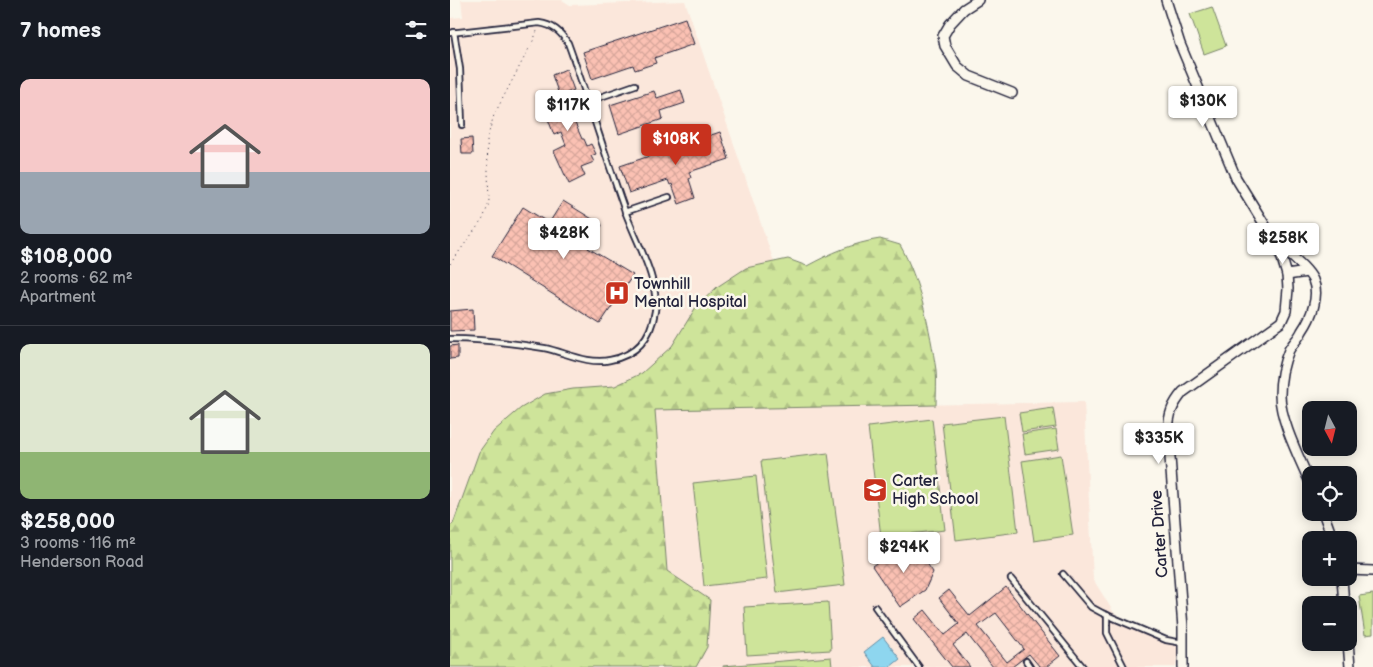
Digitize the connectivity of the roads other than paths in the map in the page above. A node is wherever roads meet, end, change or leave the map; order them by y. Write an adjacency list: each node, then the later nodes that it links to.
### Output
1 (978, 0): 5 (street)
2 (1166, 0): 10 (street)
3 (452, 32): 6 (lane); 7 (lane)
4 (635, 84): 6 (lane)
5 (1012, 93)
6 (589, 101): 9 (lane)
7 (462, 125)
8 (669, 197): 9 (lane)
9 (625, 212): 13 (lane)
10 (1274, 240): 11 (street); 12 (street, Carter Drive)
11 (1308, 272): 12 (street); 14 (street)
12 (1287, 275): 21 (street, Carter Drive)
13 (450, 339)
14 (1303, 466)
15 (1357, 570): 16 (street)
16 (1373, 571)
17 (1064, 574): 20 (lane)
18 (1011, 579): 26 (lane)
19 (875, 607): 24 (lane)
20 (1107, 615): 21 (lane); 27 (lane)
21 (1183, 644): 28 (street, Carter Drive)
22 (1349, 651): 29 (street)
23 (1026, 661): 25 (lane)
24 (919, 667)
25 (1030, 667)
26 (1083, 667)
27 (1124, 667)
28 (1183, 667)
29 (1350, 667)

